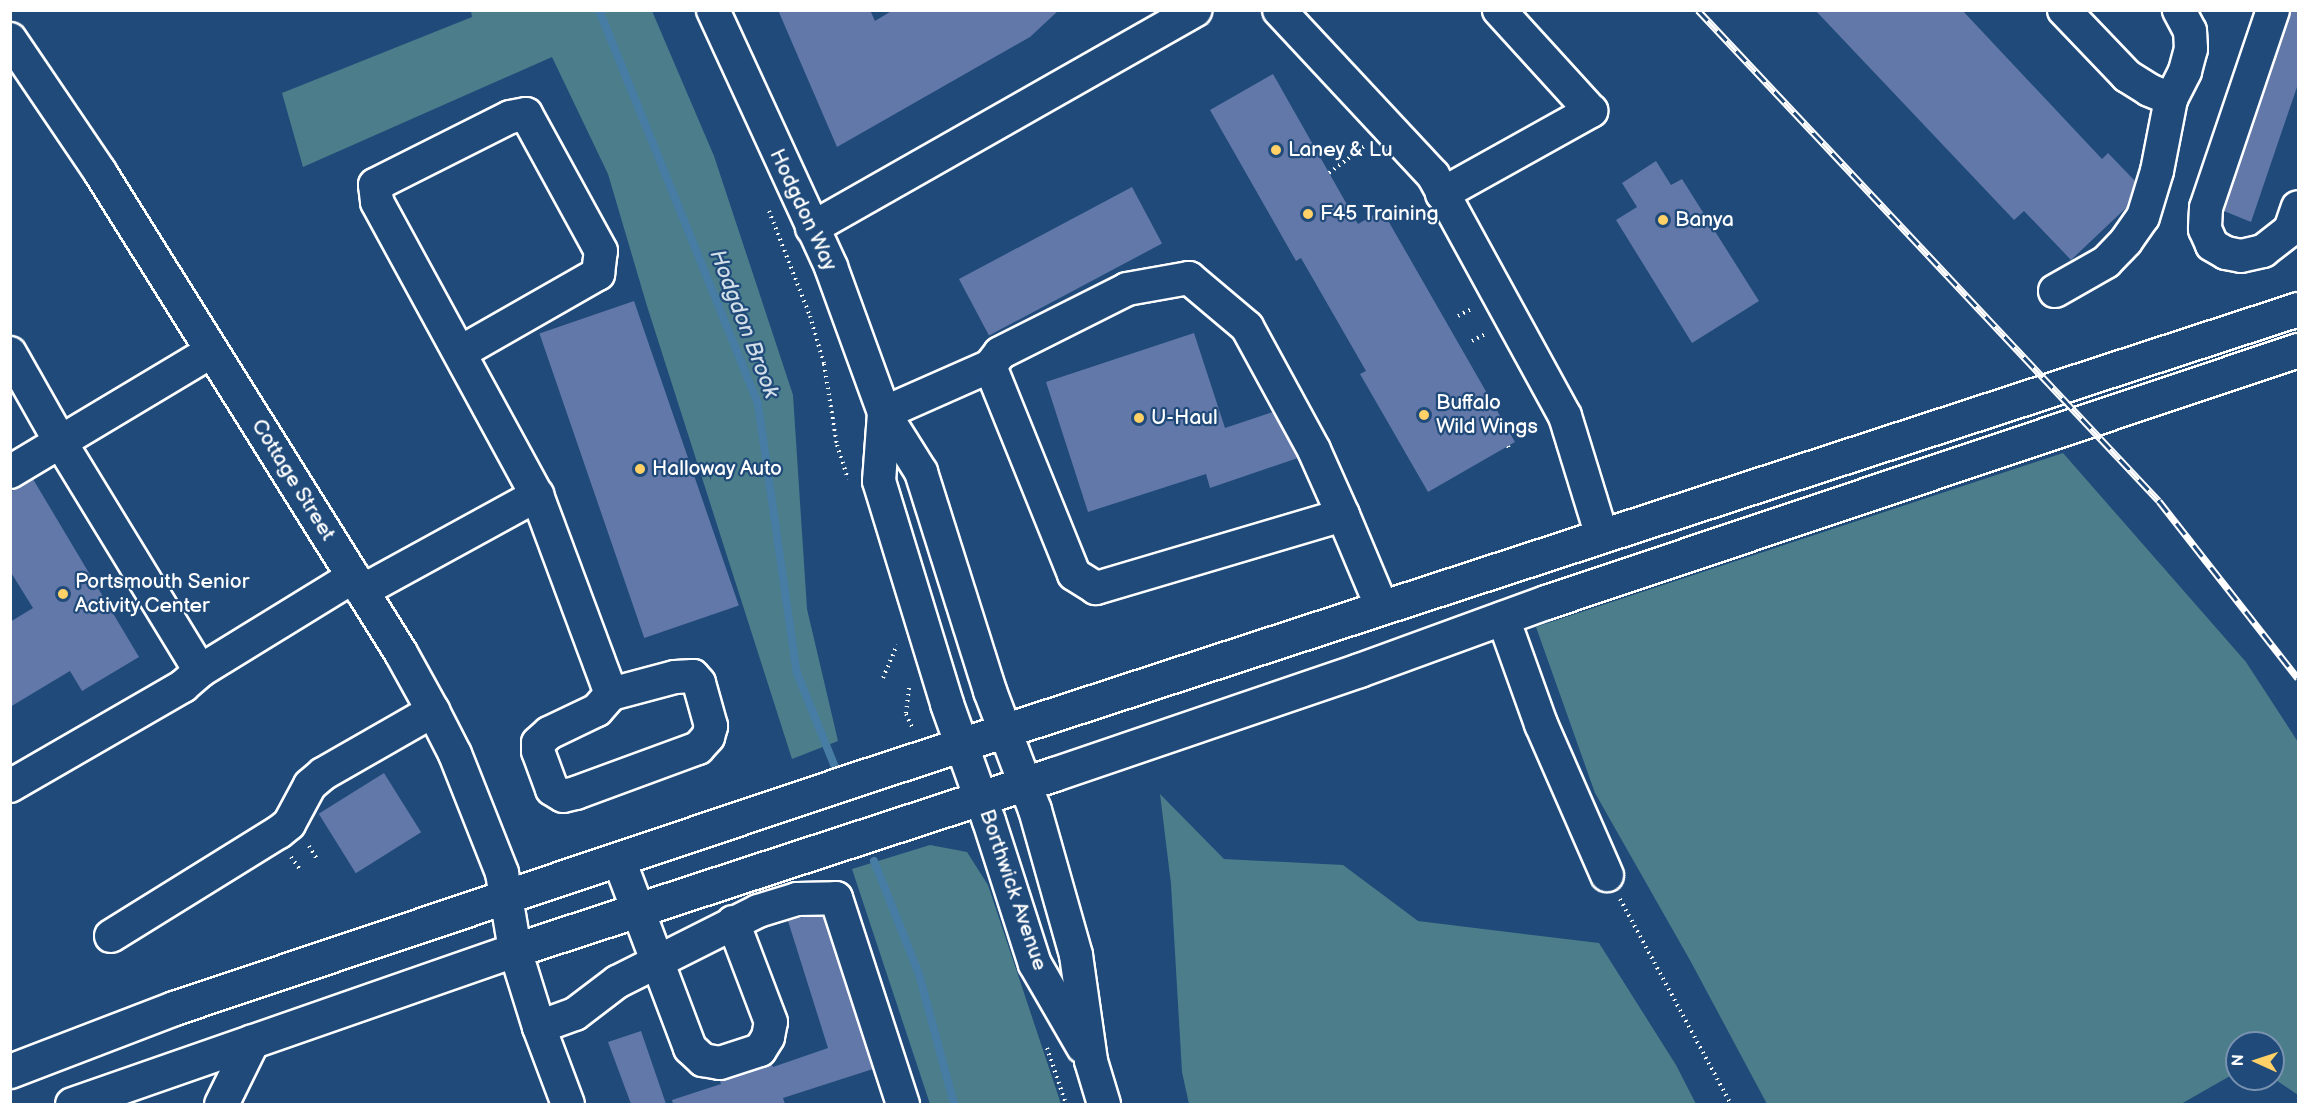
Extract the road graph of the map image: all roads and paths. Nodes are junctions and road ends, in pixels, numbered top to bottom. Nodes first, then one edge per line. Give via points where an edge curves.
1 (713, 10) edge
2 (1195, 10) edge
3 (1279, 10) edge
4 (1499, 10) edge
5 (2064, 10) edge
6 (2179, 10) edge
7 (2273, 10) edge
8 (10, 39) edge
9 (2171, 99) junction
10 (1356, 155) dead end
11 (1329, 173) dead end
12 (1442, 194) junction
13 (767, 205) dead end
14 (2298, 207) edge
15 (1400, 211) dead end
16 (1387, 218) dead end
17 (812, 228) junction
18 (2055, 291) dead end
19 (2298, 309) edge
20 (2298, 350) edge
21 (212, 351) junction
22 (460, 352) junction
23 (10, 353) edge
24 (990, 366) junction
25 (884, 413) junction
26 (61, 443) junction
27 (1508, 446) dead end
28 (1510, 451) dead end
29 (10, 472) edge
30 (851, 489) dead end
31 (537, 495) junction
32 (1343, 515) junction
33 (1602, 536) junction
34 (358, 584) junction
35 (1383, 608) junction
36 (1503, 618) junction
37 (901, 651) dead end
38 (200, 671) junction
39 (883, 678) dead end
40 (909, 679) dead end
41 (611, 694) junction
42 (433, 711) junction
43 (906, 714) dead end
44 (1006, 731) junction
45 (962, 745) junction
46 (1026, 784) junction
47 (10, 786) edge
48 (981, 798) junction
49 (619, 860) junction
50 (1607, 875) joint
51 (507, 897) junction
52 (638, 909) junction
53 (733, 922) junction
54 (111, 936) dead end
55 (516, 950) junction
56 (657, 962) junction
57 (539, 1027) junction
58 (252, 1041) junction
59 (1091, 1061) junction
60 (10, 1071) edge
61 (75, 1104) edge
62 (220, 1104) edge
63 (568, 1104) edge
64 (903, 1104) edge
65 (1104, 1104) edge
66 (1731, 1104) edge

1 - 17 street, Hodgdon Way
2 - 17 street
3 - 12 street via 1432,175
4 - 12 street via 1591,111
5 - 9 street via 2127,76
6 - 9 street via 2190,31 2191,50
7 - 14 street via 2206,208 2205,229 2212,245 2226,253 2241,256 2263,251 2290,230
8 - 21 street, Cottage Street via 100,172
9 - 18 street via 2157,171 2143,217 2106,262
10 - 11 path
12 - 33 street via 1565,416
13 - 30 path via 810,316 824,364 837,445
15 - 16 path
17 - 25 street, Hodgdon Way via 831,267
19 - 33 main road
20 - 36 main road
21 - 26 street
21 - 34 street, Cottage Street
22 - 22 street via 378,202 375,185 510,117 526,114 601,251 598,274
22 - 31 street
23 - 26 street
24 - 25 street
24 - 32 street via 1074,574 1096,588
24 - 32 street via 1000,353 1127,289 1189,278 1247,327 1314,450
25 - 44 street, Hodgdon Way via 921,472
25 - 45 street, Hodgdon Way via 879,481
26 - 29 street
26 - 38 street
27 - 28 path
31 - 34 street
31 - 41 street
32 - 35 street
33 - 35 main road
34 - 38 street
34 - 42 street, Cottage Street
35 - 44 main road
36 - 46 main road
36 - 50 street via 1541,724
37 - 39 path via 899,642
38 - 47 street via 183,686
40 - 43 path
41 - 41 street via 693,676 699,683 711,726 708,737 699,748 563,796 552,789 538,743 549,733 597,710
42 - 51 street, Cottage Street via 478,807
42 - 54 street via 322,774 310,785 289,824 279,832
44 - 45 main road
44 - 46 street, Borthwick Avenue
45 - 48 street, Borthwick Avenue
45 - 49 main road
46 - 48 main road
46 - 59 street, Borthwick Avenue via 1076,954
48 - 52 main road
48 - 59 street, Borthwick Avenue via 1035,964
49 - 51 main road
49 - 52 street
50 - 66 path
51 - 55 street, Cottage Street
51 - 60 main road via 184,1005
52 - 55 main road
52 - 56 street
53 - 56 street
53 - 56 street via 771,1022 768,1037 759,1050 720,1063 703,1060 690,1048
53 - 64 street via 797,899 836,898
55 - 57 street, Cottage Street
55 - 58 main road
56 - 57 street via 617,982 575,1014
57 - 63 street, Cottage Street
58 - 61 main road
58 - 62 main road
59 - 65 street, Borthwick Avenue

